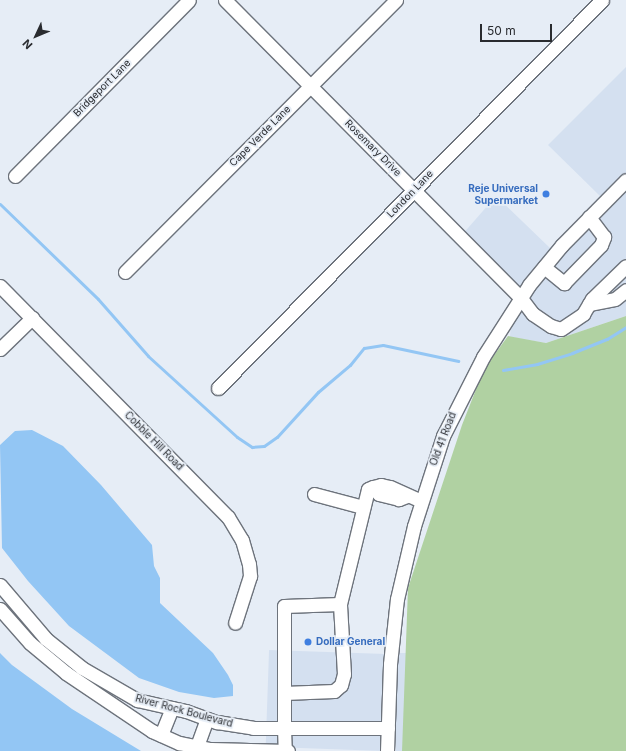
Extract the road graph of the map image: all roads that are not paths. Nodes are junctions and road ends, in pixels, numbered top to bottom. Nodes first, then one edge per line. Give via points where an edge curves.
1 (189, 0) edge
2 (225, 0) edge
3 (396, 0) edge
4 (602, 0) edge
5 (310, 86) junction
6 (15, 176) dead end
7 (626, 180) edge
8 (414, 190) junction
9 (589, 217) junction
10 (626, 266) edge
11 (544, 267) junction
12 (125, 272) dead end
13 (0, 286) edge
14 (626, 290) edge
15 (520, 297) junction
16 (590, 304) junction
17 (32, 318) junction
18 (0, 349) edge
19 (218, 388) dead end
20 (314, 494) dead end
21 (421, 501) junction
22 (363, 507) junction
23 (0, 585) edge
24 (340, 604) junction
25 (0, 609) edge
26 (235, 623) dead end
27 (284, 692) junction
28 (172, 708) junction
29 (207, 719) junction
30 (284, 728) junction
31 (388, 728) junction
32 (161, 735) junction
33 (197, 746) junction
34 (285, 751) edge
35 (288, 751) edge
36 (387, 751) edge

1 - 6 street, Bridgeport Lane
2 - 5 street, Rosemary Drive
3 - 5 street, Cape Verde Lane
4 - 8 street, London Lane
5 - 8 street, Rosemary Drive
5 - 12 street, Cape Verde Lane
7 - 9 street, Old 41 Road
8 - 15 street, Rosemary Drive
8 - 19 street, London Lane
9 - 11 street, Old 41 Road
9 - 11 street via 604,237 602,244 564,283
10 - 16 street
11 - 15 street, Old 41 Road
13 - 17 street, Cobble Hill Road
14 - 16 street via 615,299
15 - 16 street, Rosemary Drive via 531,313 551,326 561,329 583,314
15 - 21 street, Old 41 Road via 483,357 454,412
17 - 18 street
17 - 26 street, Cobble Hill Road via 218,506 236,528 246,552 250,576
20 - 22 street
21 - 22 street via 381,485 368,489
21 - 31 street, Old 41 Road via 397,599 390,664
22 - 24 street
23 - 28 street, River Rock Boulevard via 46,639 82,668 137,700
24 - 27 street via 344,674 341,685 334,691
24 - 27 street via 284,606
25 - 32 street, River Rock Boulevard via 30,643 66,673
27 - 30 street
28 - 29 street, River Rock Boulevard
28 - 32 street
29 - 30 street, River Rock Boulevard via 253,728
29 - 33 street
30 - 31 street, River Rock Boulevard
30 - 34 street
31 - 36 street, Old 41 Road
32 - 33 street, River Rock Boulevard
33 - 34 street, River Rock Boulevard
34 - 35 street, River Rock Boulevard

